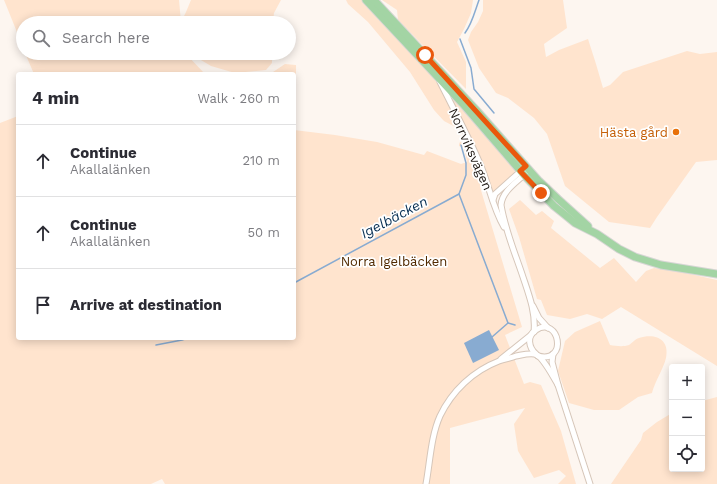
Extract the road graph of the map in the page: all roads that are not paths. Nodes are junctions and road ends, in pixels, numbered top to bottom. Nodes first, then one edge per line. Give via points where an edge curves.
1 (366, 0) edge
2 (374, 0) edge
3 (437, 76) junction
4 (528, 168) junction
5 (522, 173) junction
6 (493, 201) junction
7 (597, 234) junction
8 (509, 236) junction
9 (717, 274) edge
10 (531, 303) junction
11 (548, 328) junction
12 (533, 333) junction
13 (553, 354) junction
14 (537, 355) junction
15 (500, 360) junction
16 (558, 385) junction
17 (426, 484) edge
18 (590, 484) edge

1 - 3 main road
2 - 4 main road
3 - 5 main road
3 - 6 street, Norrviksvägen via 467,135
4 - 5 street, Norrviksvägen
4 - 7 main road
5 - 6 street, Norrviksvägen via 495,194
5 - 7 main road via 564,214
5 - 8 street, Norrviksvägen via 501,200
6 - 8 street, Norrviksvägen
7 - 9 main road via 628,254 648,261 669,267
8 - 10 street, Norrviksvägen
10 - 11 street, Norrviksvägen
10 - 12 street, Norrviksvägen
11 - 12 street via 541,328
11 - 13 street via 556,334 558,342
12 - 14 street via 530,347
12 - 15 street
13 - 14 street via 546,357
13 - 16 street via 552,362
14 - 15 street via 522,355
14 - 16 street
15 - 17 street via 477,372 459,387 439,417
16 - 18 street

